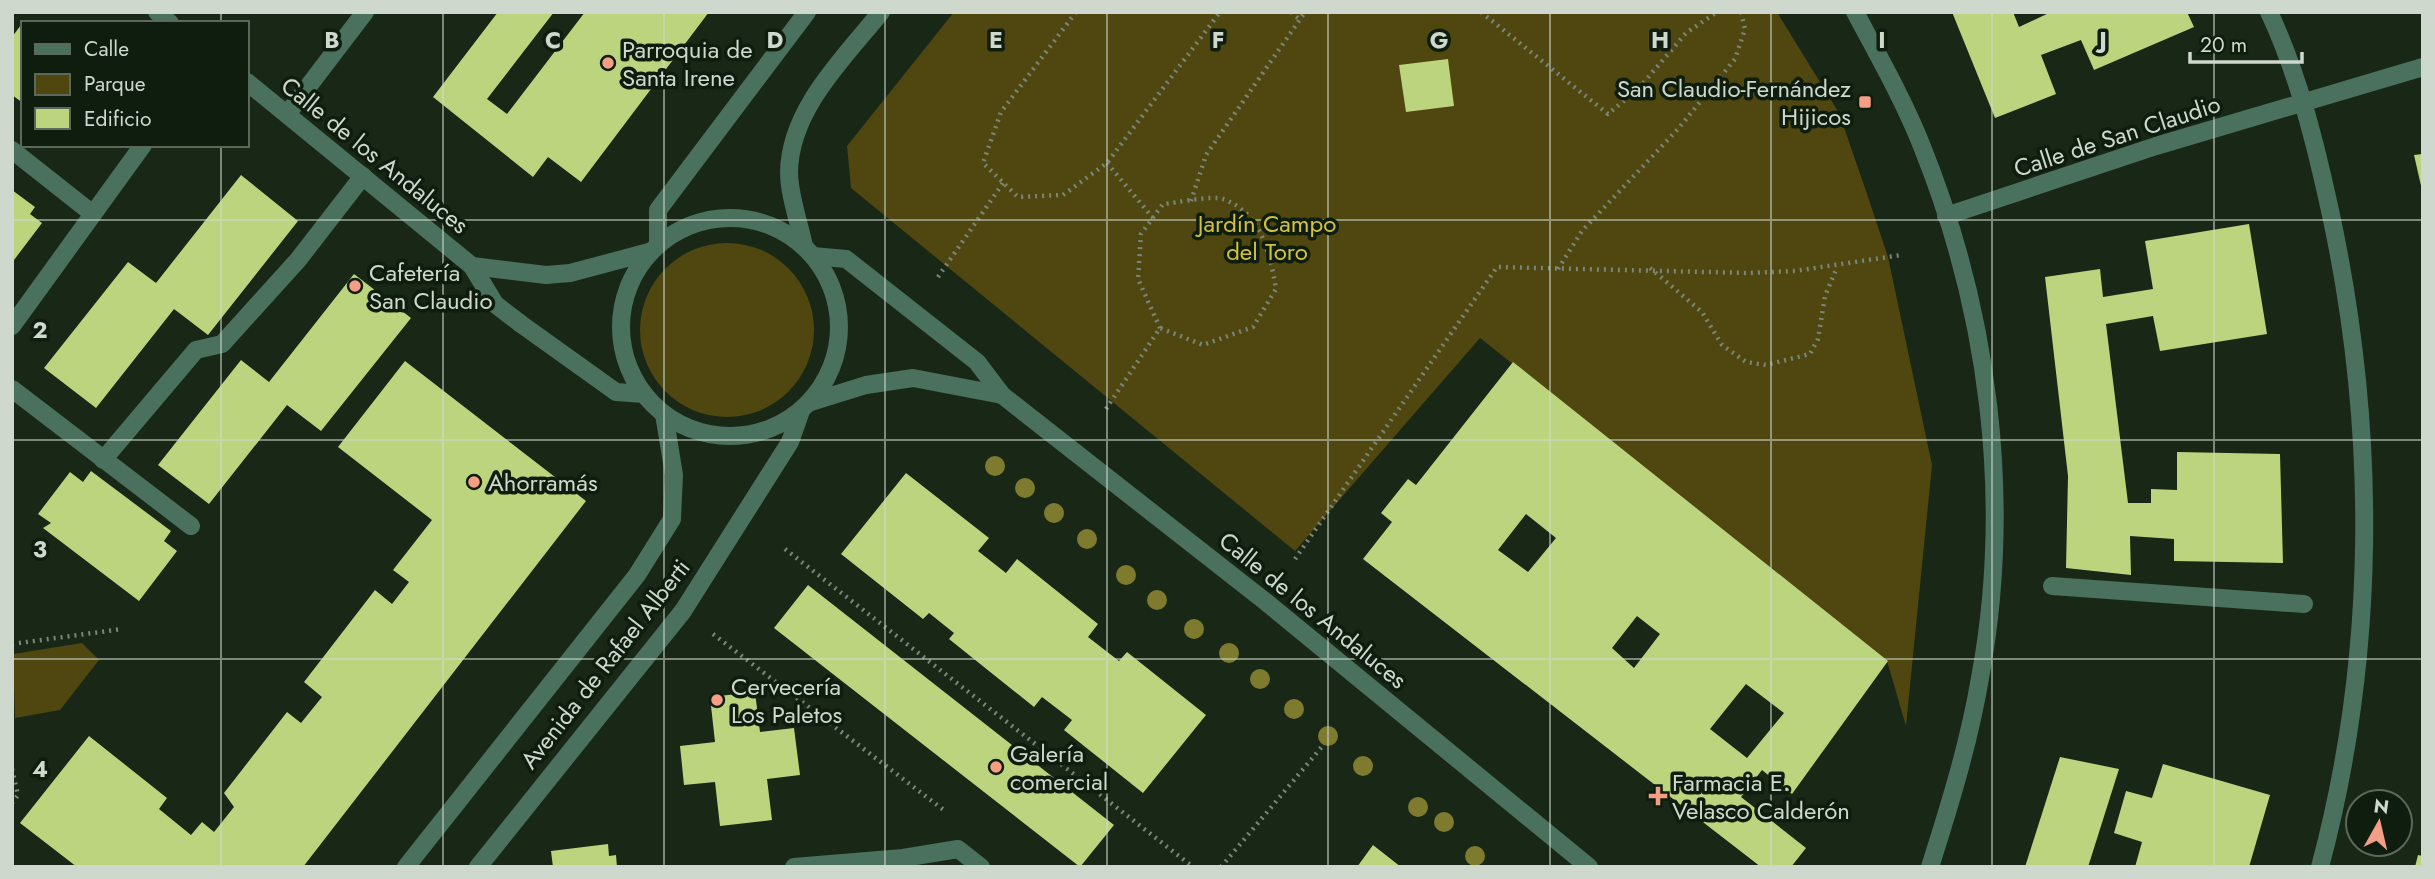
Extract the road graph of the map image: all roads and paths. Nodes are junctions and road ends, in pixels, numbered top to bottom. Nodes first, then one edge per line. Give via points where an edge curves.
1 (365, 12) edge
2 (807, 12) edge
3 (881, 12) edge
4 (1076, 12) edge
5 (1220, 12) edge
6 (1291, 12) edge
7 (1305, 12) edge
8 (1481, 12) edge
9 (1717, 12) edge
10 (1741, 12) edge
11 (1855, 12) edge
12 (2269, 12) edge
13 (1299, 19) junction
14 (2423, 67) edge
15 (248, 83) edge
16 (2303, 103) junction
17 (288, 113) junction
18 (142, 147) edge
19 (12, 150) edge
20 (1107, 163) junction
21 (363, 176) junction
22 (1003, 183) junction
23 (1191, 201) junction
24 (93, 214) junction
25 (1946, 216) junction
26 (1153, 218) junction
27 (654, 248) junction
28 (808, 251) junction
29 (1901, 255) dead end
30 (1837, 266) junction
31 (472, 267) junction
32 (1650, 268) junction
33 (1558, 269) junction
34 (938, 277) dead end
35 (12, 326) edge
36 (1160, 328) junction
37 (12, 389) edge
38 (644, 394) junction
39 (1002, 395) junction
40 (804, 407) junction
41 (1106, 409) dead end
42 (664, 414) junction
43 (103, 460) junction
44 (191, 526) dead end
45 (785, 549) dead end
46 (1295, 559) dead end
47 (2052, 586) dead end
48 (2304, 604) dead end
49 (122, 629) dead end
50 (713, 634) dead end
51 (12, 644) edge
52 (1325, 743) dead end
53 (12, 769) edge
54 (12, 803) edge
55 (945, 811) dead end
56 (903, 862) edge
57 (407, 867) edge
58 (478, 867) edge
59 (794, 867) edge
60 (981, 867) edge
61 (1193, 867) edge
62 (1221, 867) edge
63 (1590, 867) edge
64 (1930, 867) edge
65 (2320, 867) edge

1 - 17 street
2 - 27 street via 658,211
3 - 28 street via 826,80 798,124 789,172
4 - 22 path via 1001,111 983,163
5 - 20 path
6 - 13 path
7 - 13 path
8 - 9 path via 1608,114 1639,88 1685,33
10 - 33 path via 1745,29 1735,59 1678,129 1582,230
11 - 25 street via 1921,144
12 - 16 street
13 - 23 path via 1206,156
14 - 16 street, Calle de San Claudio
15 - 17 street, Calle de los Andaluces
16 - 25 street, Calle de San Claudio
16 - 65 street via 2345,280 2357,372 2366,510 2363,607 2353,702
17 - 21 street, Calle de los Andaluces
18 - 24 street
19 - 24 street
20 - 22 path via 1063,195 1018,197
20 - 26 path
21 - 31 street, Calle de los Andaluces
21 - 43 street via 298,260 222,344 196,350
22 - 34 path
23 - 26 path via 1163,204
23 - 36 path via 1222,198 1250,217 1268,246 1276,289 1253,327 1203,345
24 - 35 street
25 - 64 street via 1984,372 1994,461 1994,569 1975,702 1959,776
26 - 36 path via 1142,234 1138,279
27 - 28 street via 684,228 710,219 741,218 771,225
27 - 31 street, Calle de los Andaluces via 570,273
27 - 38 street via 628,285 621,323 627,364
28 - 39 street, Calle de los Andaluces via 846,259 977,362
28 - 40 street via 828,277 840,336 825,382
29 - 30 path
30 - 32 path via 1749,273
30 - 32 path via 1810,354 1766,365 1746,362 1722,345 1702,312
31 - 38 street, Calle de los Andaluces via 495,304 521,324 616,392
32 - 33 path
33 - 46 path via 1497,267
36 - 41 path
37 - 43 street
38 - 42 street
39 - 40 street, Calle de los Andaluces via 903,378 866,385
39 - 63 street, Calle de los Andaluces via 1266,602
40 - 42 street via 776,426 748,435 715,435 688,428
40 - 58 street, Avenida de Rafael Alberti via 790,442 683,611
42 - 57 street, Avenida de Rafael Alberti via 674,475 672,519 636,575
43 - 44 street
45 - 61 path
47 - 48 street
49 - 51 path
50 - 55 path
52 - 62 path
53 - 54 path via 18,795
56 - 59 street
56 - 60 street via 958,849

